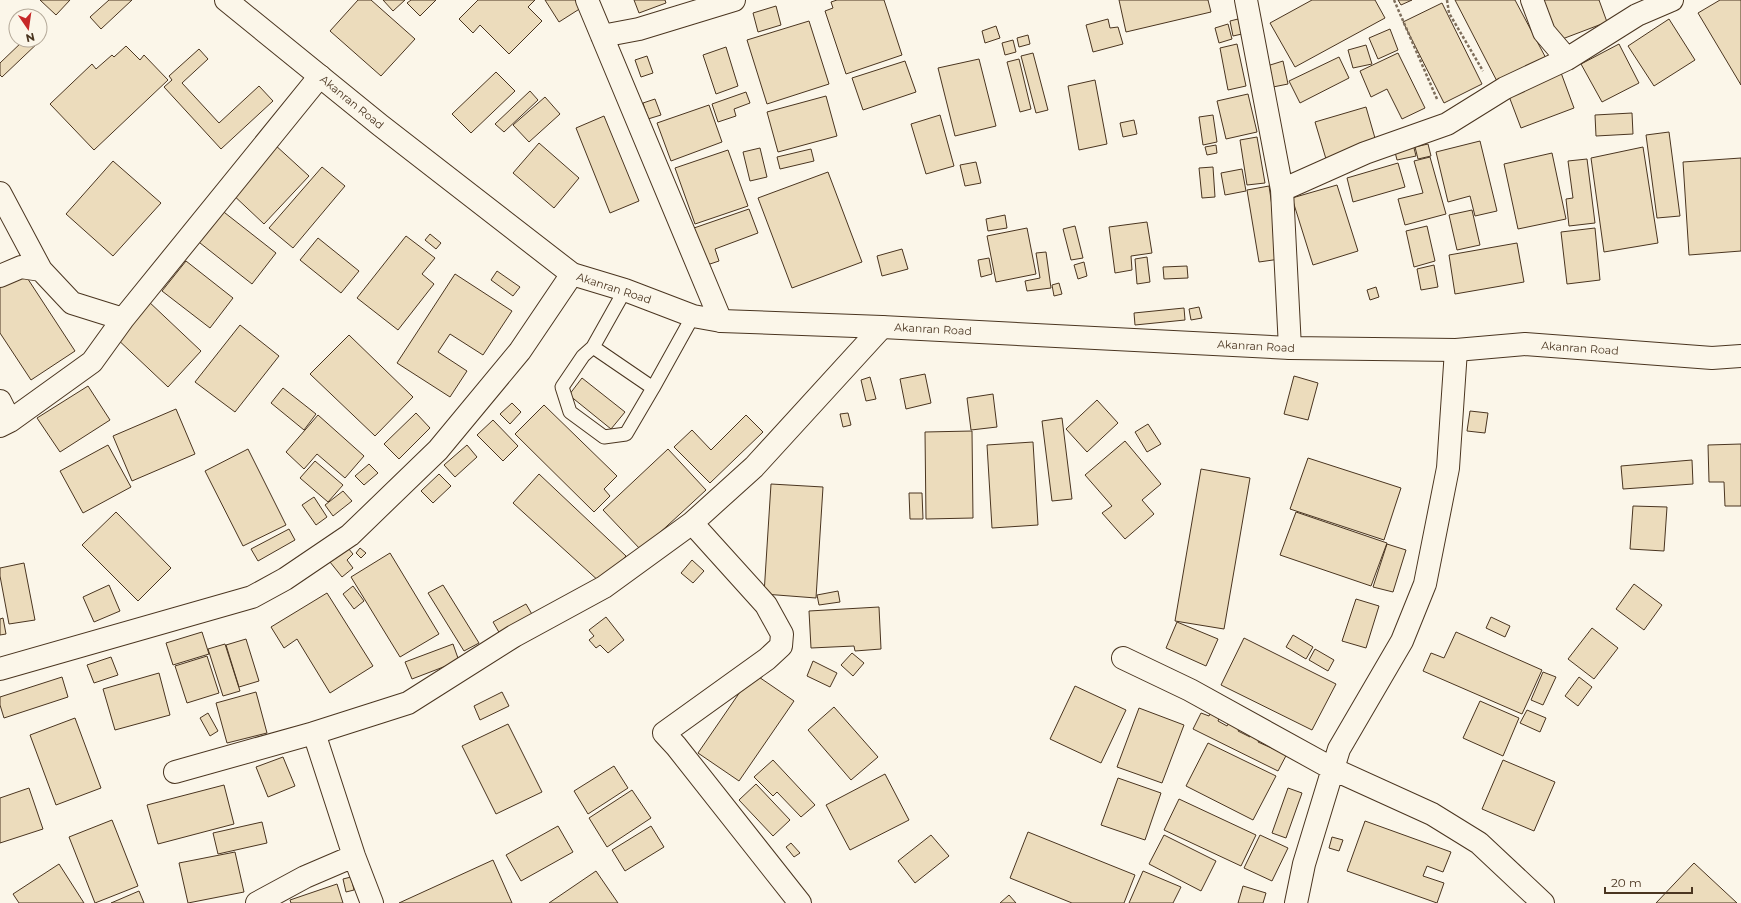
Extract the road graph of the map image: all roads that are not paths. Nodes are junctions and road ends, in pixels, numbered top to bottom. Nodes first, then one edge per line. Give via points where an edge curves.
1 (226, 0) edge
2 (587, 0) edge
3 (734, 0) edge
4 (1246, 0) edge
5 (1532, 0) edge
6 (1672, 0) edge
7 (1634, 7) edge
8 (602, 36) junction
9 (1567, 59) junction
10 (320, 76) junction
11 (1282, 190) junction
12 (0, 193) edge
13 (41, 270) junction
14 (572, 274) junction
15 (0, 276) edge
16 (625, 290) junction
17 (693, 316) junction
18 (123, 319) junction
19 (721, 321) junction
20 (882, 327) junction
21 (593, 347) junction
22 (1290, 348) junction
23 (1456, 350) junction
24 (1741, 356) edge
25 (653, 388) junction
26 (0, 401) edge
27 (5, 424) edge
28 (692, 523) junction
29 (1123, 658) dead end
30 (0, 669) edge
31 (314, 733) junction
32 (1333, 769) junction
33 (175, 772) dead end
34 (354, 856) junction
35 (796, 902) edge
36 (257, 903) edge
37 (372, 903) edge
38 (1296, 903) edge
39 (1543, 903) edge

1 - 10 street, Akanran Road
2 - 8 street
3 - 8 street via 639,29
4 - 11 street
5 - 9 street via 1544,32
6 - 7 street
7 - 9 street
8 - 19 street
9 - 11 street via 1505,88 1447,124 1365,152
10 - 14 street, Akanran Road
10 - 18 street
11 - 22 street
12 - 13 street
13 - 15 street via 21,267
13 - 18 street via 72,303
14 - 16 street, Akanran Road
14 - 30 street via 520,351 438,450 350,535 285,579 252,597
16 - 17 street, Akanran Road
16 - 21 lane
17 - 19 street, Akanran Road
17 - 25 lane
18 - 27 street via 92,362
19 - 20 street, Akanran Road
20 - 22 street, Akanran Road
20 - 28 street via 754,467
21 - 25 lane
21 - 25 lane via 583,356 562,387 570,412 604,437 626,434
22 - 23 street, Akanran Road
23 - 24 street, Akanran Road via 1525,344 1712,358
23 - 32 street via 1448,468 1424,584 1402,641 1339,749
26 - 27 street
28 - 31 street via 604,588 514,636 408,703
28 - 35 street via 766,605 782,634 781,646 664,734 676,746
29 - 32 street via 1190,690
31 - 33 street
31 - 34 street
32 - 38 street via 1304,864
32 - 39 street via 1432,814 1480,843
34 - 36 street via 305,877
34 - 37 street

